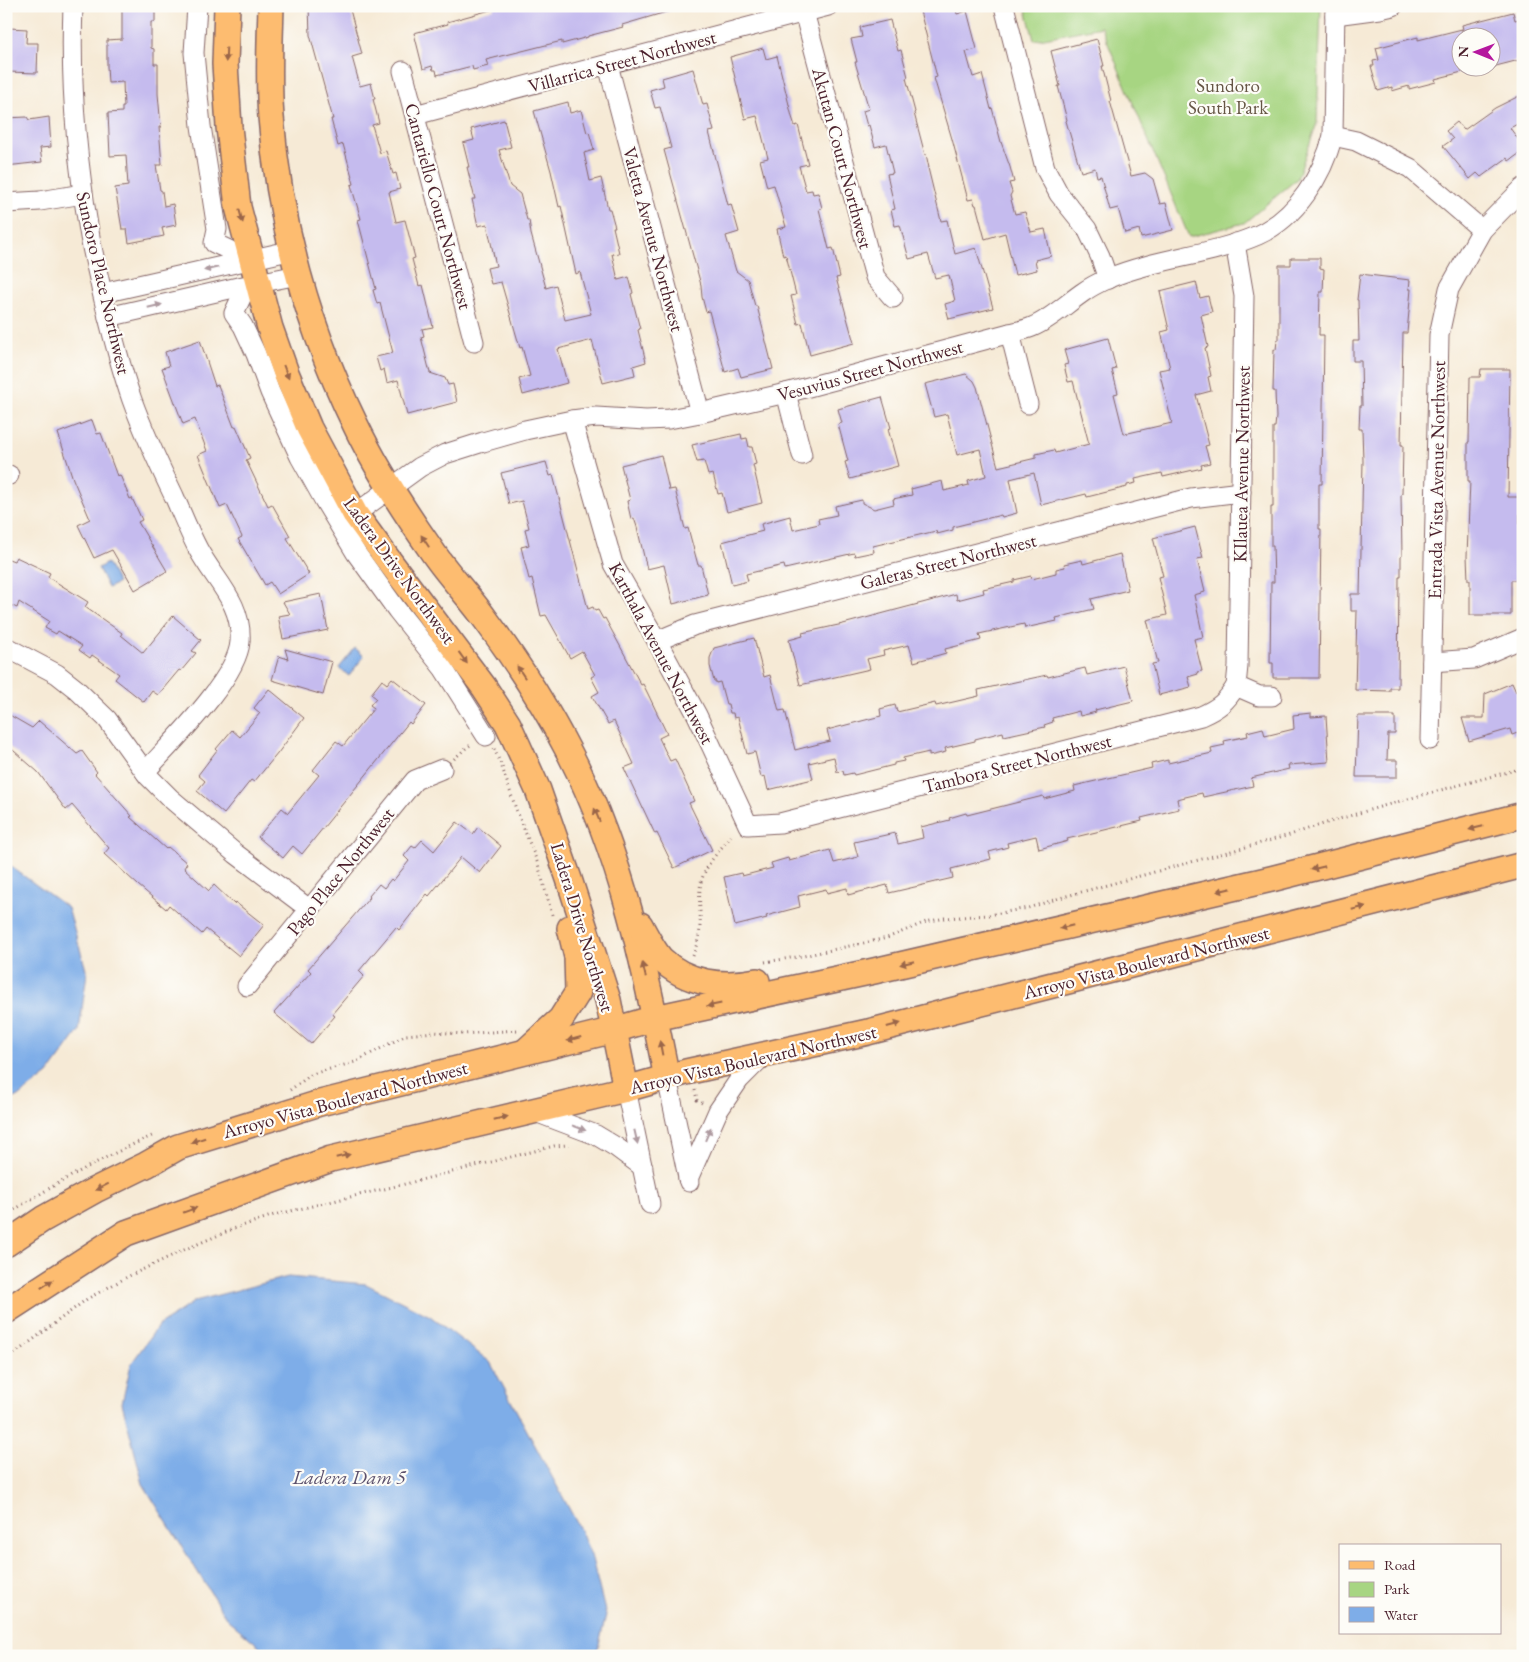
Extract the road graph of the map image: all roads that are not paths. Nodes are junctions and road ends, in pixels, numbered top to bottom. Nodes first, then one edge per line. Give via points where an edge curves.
1 (73, 6) edge
2 (198, 6) edge
3 (227, 6) edge
4 (271, 6) edge
5 (828, 6) edge
6 (1004, 6) edge
7 (1393, 6) edge
8 (1335, 10) edge
9 (804, 12) junction
10 (608, 65) junction
11 (403, 72) dead end
12 (415, 115) junction
13 (1333, 136) junction
14 (1523, 188) edge
15 (83, 194) junction
16 (6, 203) edge
17 (1482, 230) junction
18 (1235, 243) junction
19 (229, 250) dead end
20 (293, 250) junction
21 (252, 259) junction
22 (298, 275) junction
23 (1108, 279) junction
24 (250, 290) junction
25 (103, 293) junction
26 (893, 298) dead end
27 (108, 318) junction
28 (1010, 334) junction
29 (474, 342) dead end
30 (786, 392) junction
31 (1028, 404) dead end
32 (700, 413) junction
33 (572, 420) junction
34 (802, 455) dead end
35 (390, 487) junction
36 (1241, 492) junction
37 (356, 514) junction
38 (1523, 638) edge
39 (657, 640) junction
40 (6, 647) edge
41 (1432, 662) junction
42 (1236, 686) junction
43 (1272, 696) dead end
44 (486, 736) road end
45 (1430, 740) dead end
46 (442, 769) road end
47 (145, 772) junction
48 (1523, 816) edge
49 (748, 824) joint
50 (559, 850) junction
51 (1523, 865) edge
52 (628, 905) junction
53 (309, 909) junction
54 (874, 971) junction
55 (247, 986) dead end
56 (655, 1018) junction
57 (614, 1030) junction
58 (522, 1041) junction
59 (764, 1055) junction
60 (667, 1078) junction
61 (626, 1089) junction
62 (533, 1111) junction
63 (642, 1168) junction
64 (650, 1204) dead end
65 (6, 1244) edge
66 (6, 1311) edge

1 - 15 street, Sundoro Place Northwest via 72,86
2 - 19 street via 194,53 201,126 217,229 214,243
3 -> 21 main road, Ladera Drive Northwest via 225,64 229,127 238,207
4 - 20 main road, Ladera Drive Northwest via 270,117 281,196
5 - 9 street, Villarrica Street Northwest
6 - 23 street via 1045,168 1059,194 1087,229
7 - 8 street
8 - 13 street, Vesuvius Street Northwest
9 - 10 street, Villarrica Street Northwest
9 - 26 street, Akutan Court Northwest via 875,277
10 - 12 street, Villarrica Street Northwest
10 - 32 street, Valetta Avenue Northwest
11 - 12 street, Cantariello Court Northwest
12 - 29 street, Cantariello Court Northwest
13 - 17 street via 1356,141 1410,168
13 - 18 street, Vesuvius Street Northwest via 1320,170 1298,204 1274,226
14 - 17 street, Entrada Vista Avenue Northwest
15 - 16 street
15 - 25 street, Sundoro Place Northwest
17 - 41 street, Entrada Vista Avenue Northwest via 1449,289 1439,335
18 - 23 street, Vesuvius Street Northwest via 1135,268
18 - 36 street, KIlauea Avenue Northwest via 1244,296
20 - 21 street
20 - 22 main road, Ladera Drive Northwest
21 - 24 main road, Ladera Drive Northwest
21 -> 25 street
22 - 24 street
22 - 35 main road, Ladera Drive Northwest via 330,368 356,427
23 - 28 street, Vesuvius Street Northwest via 1033,327
27 -> 24 street
24 -> 37 main road, Ladera Drive Northwest via 270,328 309,428
24 - 44 street via 234,313 256,354 300,457 356,553 443,668
25 - 27 street, Sundoro Place Northwest
27 - 47 street, Sundoro Place Northwest via 145,433 199,550 232,602 240,625 238,653 227,676
28 - 30 street, Vesuvius Street Northwest
28 - 31 street
30 - 32 street, Vesuvius Street Northwest
30 - 34 street
32 - 33 street, Vesuvius Street Northwest via 670,419 596,417
33 - 35 street, Vesuvius Street Northwest via 445,454
33 - 39 street, Karthala Avenue Northwest via 613,564
35 - 37 street, Vesuvius Street Northwest
52 -> 35 main road, Ladera Drive Northwest via 587,790 548,714 486,620 434,554
36 - 39 street, Galeras Street Northwest via 1181,501 695,625
36 - 42 street, KIlauea Avenue Northwest
37 -> 50 main road, Ladera Drive Northwest via 508,724 538,790
38 - 41 street via 1474,659
39 - 49 street, Karthala Avenue Northwest via 697,715
40 - 47 street via 57,674 94,705
41 - 45 street, Entrada Vista Avenue Northwest
42 - 43 street via 1259,696
42 - 49 street, Tambora Street Northwest via 1228,699 1201,716 780,823
46 - 53 street, Pago Place Northwest via 415,780
47 - 53 street via 170,798 236,854
48 -> 54 main road, Arroyo Vista Boulevard Northwest via 1272,879
50 - 57 main road, Ladera Drive Northwest via 608,1000
50 - 58 main road via 558,879 577,957 578,992 561,1019
59 -> 51 main road, Arroyo Vista Boulevard Northwest via 868,1032
52 - 54 main road via 660,958 691,978 724,986 845,963
56 -> 52 main road, Ladera Drive Northwest
53 - 55 street, Pago Place Northwest
54 -> 56 main road, Arroyo Vista Boulevard Northwest
56 - 57 main road, Arroyo Vista Boulevard Northwest
60 -> 56 main road, Ladera Drive Northwest
57 -> 58 main road, Arroyo Vista Boulevard Northwest
57 - 61 main road, Ladera Drive Northwest
58 -> 65 main road, Arroyo Vista Boulevard Northwest via 178,1147 51,1215
59 - 60 main road, Arroyo Vista Boulevard Northwest
60 -> 59 street via 689,1183 718,1111 738,1080
60 - 61 main road, Arroyo Vista Boulevard Northwest
61 - 62 main road, Arroyo Vista Boulevard Northwest
61 -> 63 street
62 -> 63 street via 596,1135
66 -> 62 main road, Arroyo Vista Boulevard Northwest via 126,1233 331,1159
63 - 64 street

